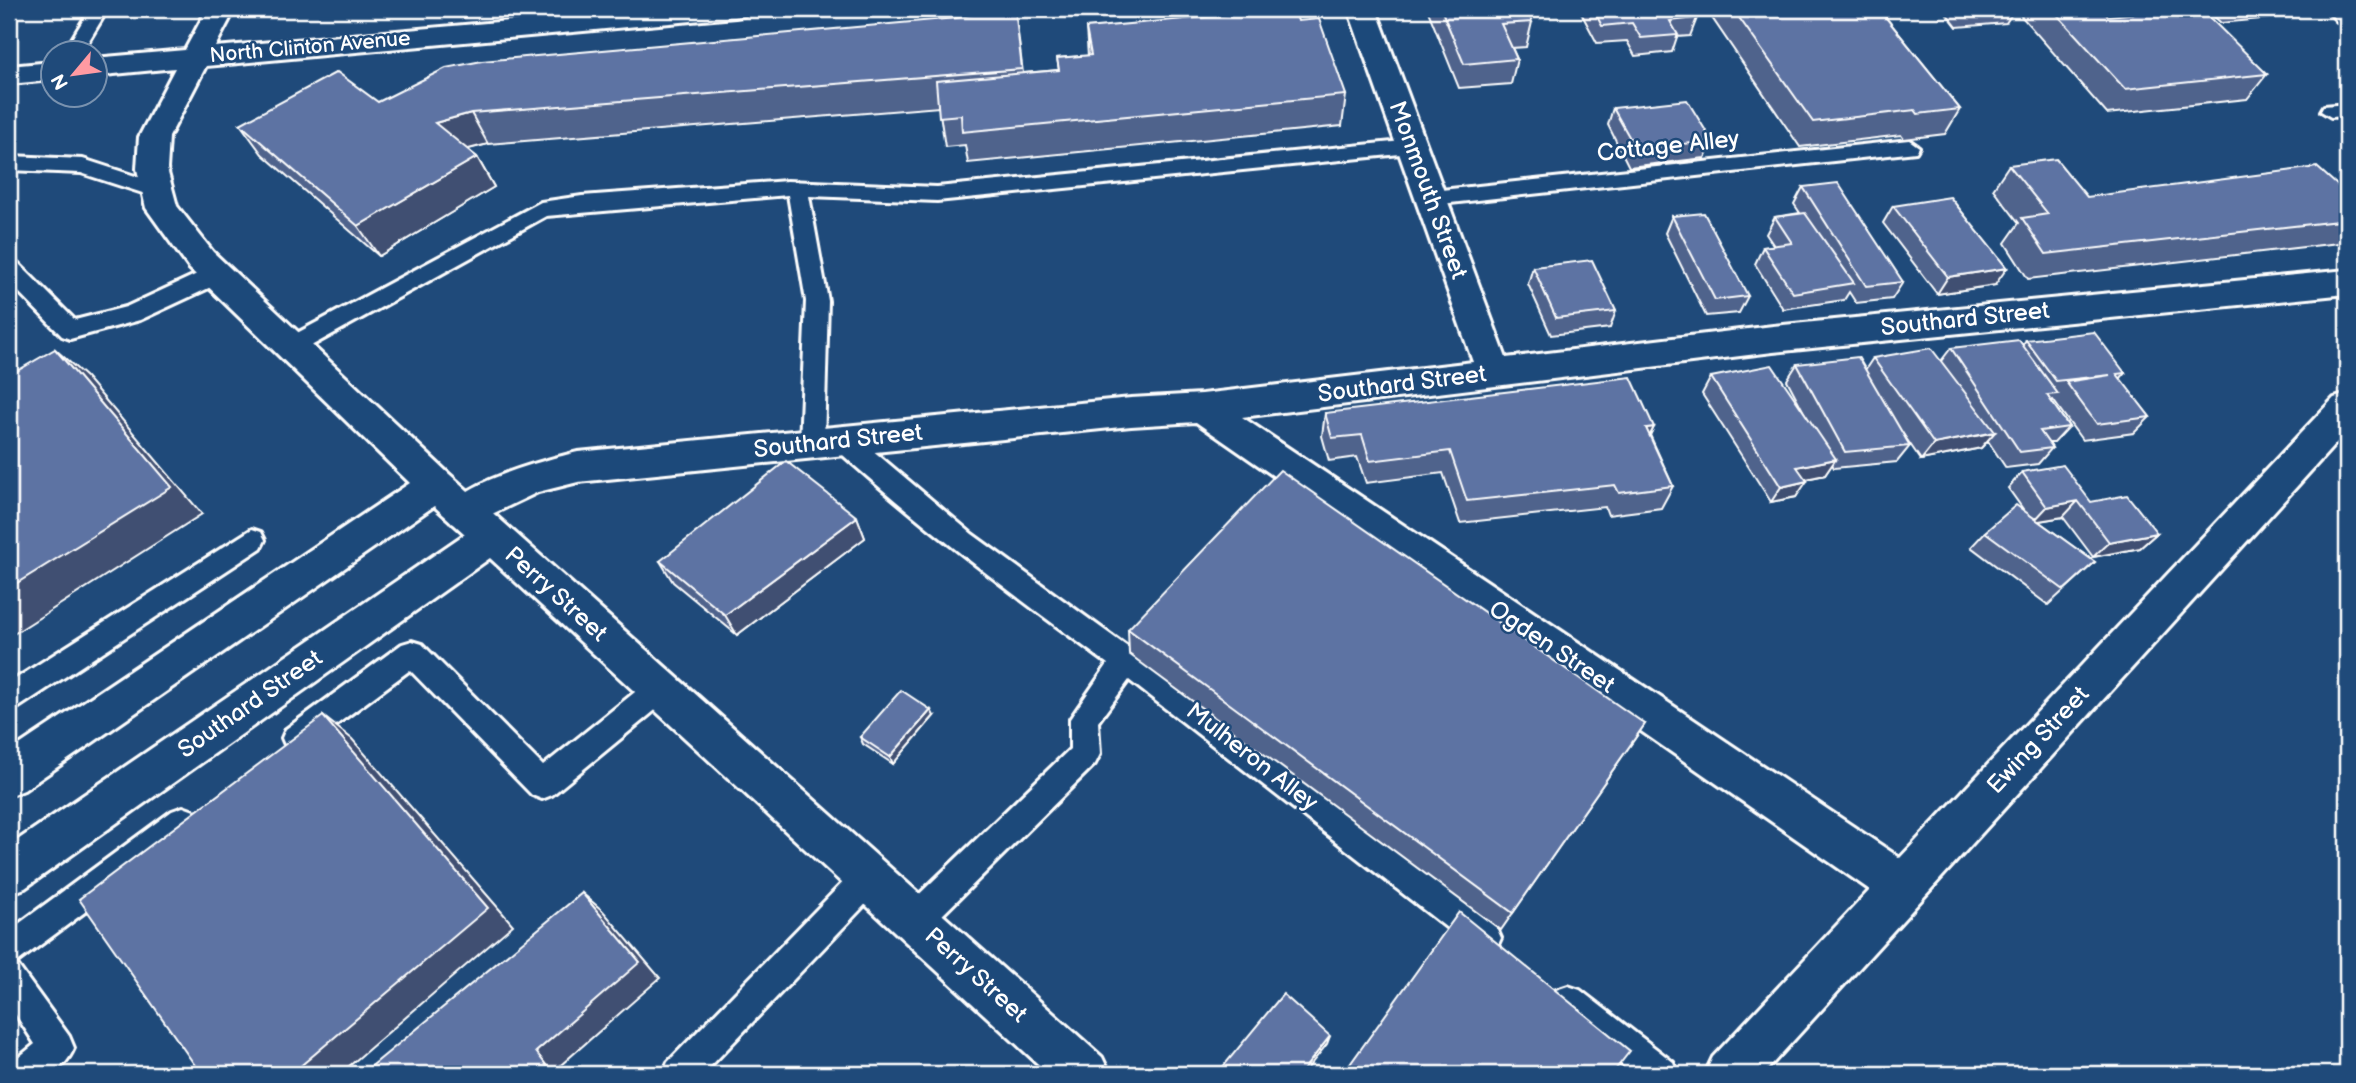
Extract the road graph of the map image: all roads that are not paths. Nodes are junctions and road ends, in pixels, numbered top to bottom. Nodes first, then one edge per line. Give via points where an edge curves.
1 (99, 9) edge
2 (220, 9) edge
3 (735, 9) edge
4 (1362, 9) edge
5 (2340, 9) edge
6 (2347, 15) edge
7 (81, 38) edge
8 (194, 57) junction
9 (108, 66) edge
10 (38, 72) edge
11 (9, 75) edge
12 (1413, 147) junction
13 (1909, 147) dead end
14 (9, 163) edge
15 (797, 188) junction
16 (158, 191) junction
17 (1432, 198) junction
18 (9, 268) edge
19 (218, 274) junction
20 (2347, 282) edge
21 (294, 345) junction
22 (1494, 373) junction
23 (1202, 408) junction
24 (2347, 408) edge
25 (828, 442) junction
26 (464, 511) junction
27 (252, 540) dead end
28 (1126, 662) junction
29 (660, 689) junction
30 (9, 698) edge
31 (277, 752) edge
32 (9, 776) edge
33 (210, 801) edge
34 (9, 872) edge
35 (869, 878) junction
36 (1903, 886) junction
37 (915, 920) junction
38 (9, 950) edge
39 (1503, 951) edge
40 (9, 976) edge
41 (1546, 985) edge
42 (1738, 1072) edge
43 (24, 1074) edge
44 (680, 1074) edge
45 (1085, 1074) edge
46 (1661, 1074) edge

1 - 7 lane
2 - 8 street, Perry Street
3 - 8 street, North Clinton Avenue
4 - 12 street, Monmouth Street
5 - 6 street
8 - 9 street, North Clinton Avenue
8 - 16 street, Perry Street via 154,137 152,169
10 - 11 street
12 - 15 lane via 937,194
12 - 17 street, Monmouth Street
13 - 17 lane, Cottage Alley
14 - 16 lane via 83,166
15 - 21 lane via 541,209
15 - 25 lane via 817,301
16 - 19 street, Perry Street via 162,208 201,260
17 - 22 street, Monmouth Street
18 - 19 lane via 70,330 132,314
19 - 21 street, Perry Street
20 - 22 street, Southard Street via 1773,339
21 - 26 street, Perry Street
22 - 23 street, Southard Street
23 - 25 street, Southard Street
23 - 36 street, Ogden Street
24 - 36 street, Ewing Street
25 - 26 street, Southard Street via 578,467 529,479
25 - 28 lane, Mulheron Alley via 884,478
26 - 29 street, Perry Street
26 - 32 street, Southard Street
26 - 34 street, Southard Street
27 - 30 lane
28 - 37 lane via 1084,719 1085,754
28 - 39 lane, Mulheron Alley
29 - 31 lane via 542,785 411,653
29 - 35 street, Perry Street
33 - 38 lane
35 - 37 street, Perry Street
35 - 44 lane
36 - 42 street, Ewing Street
37 - 45 street, Perry Street
40 - 43 lane via 58,1048
41 - 46 lane

